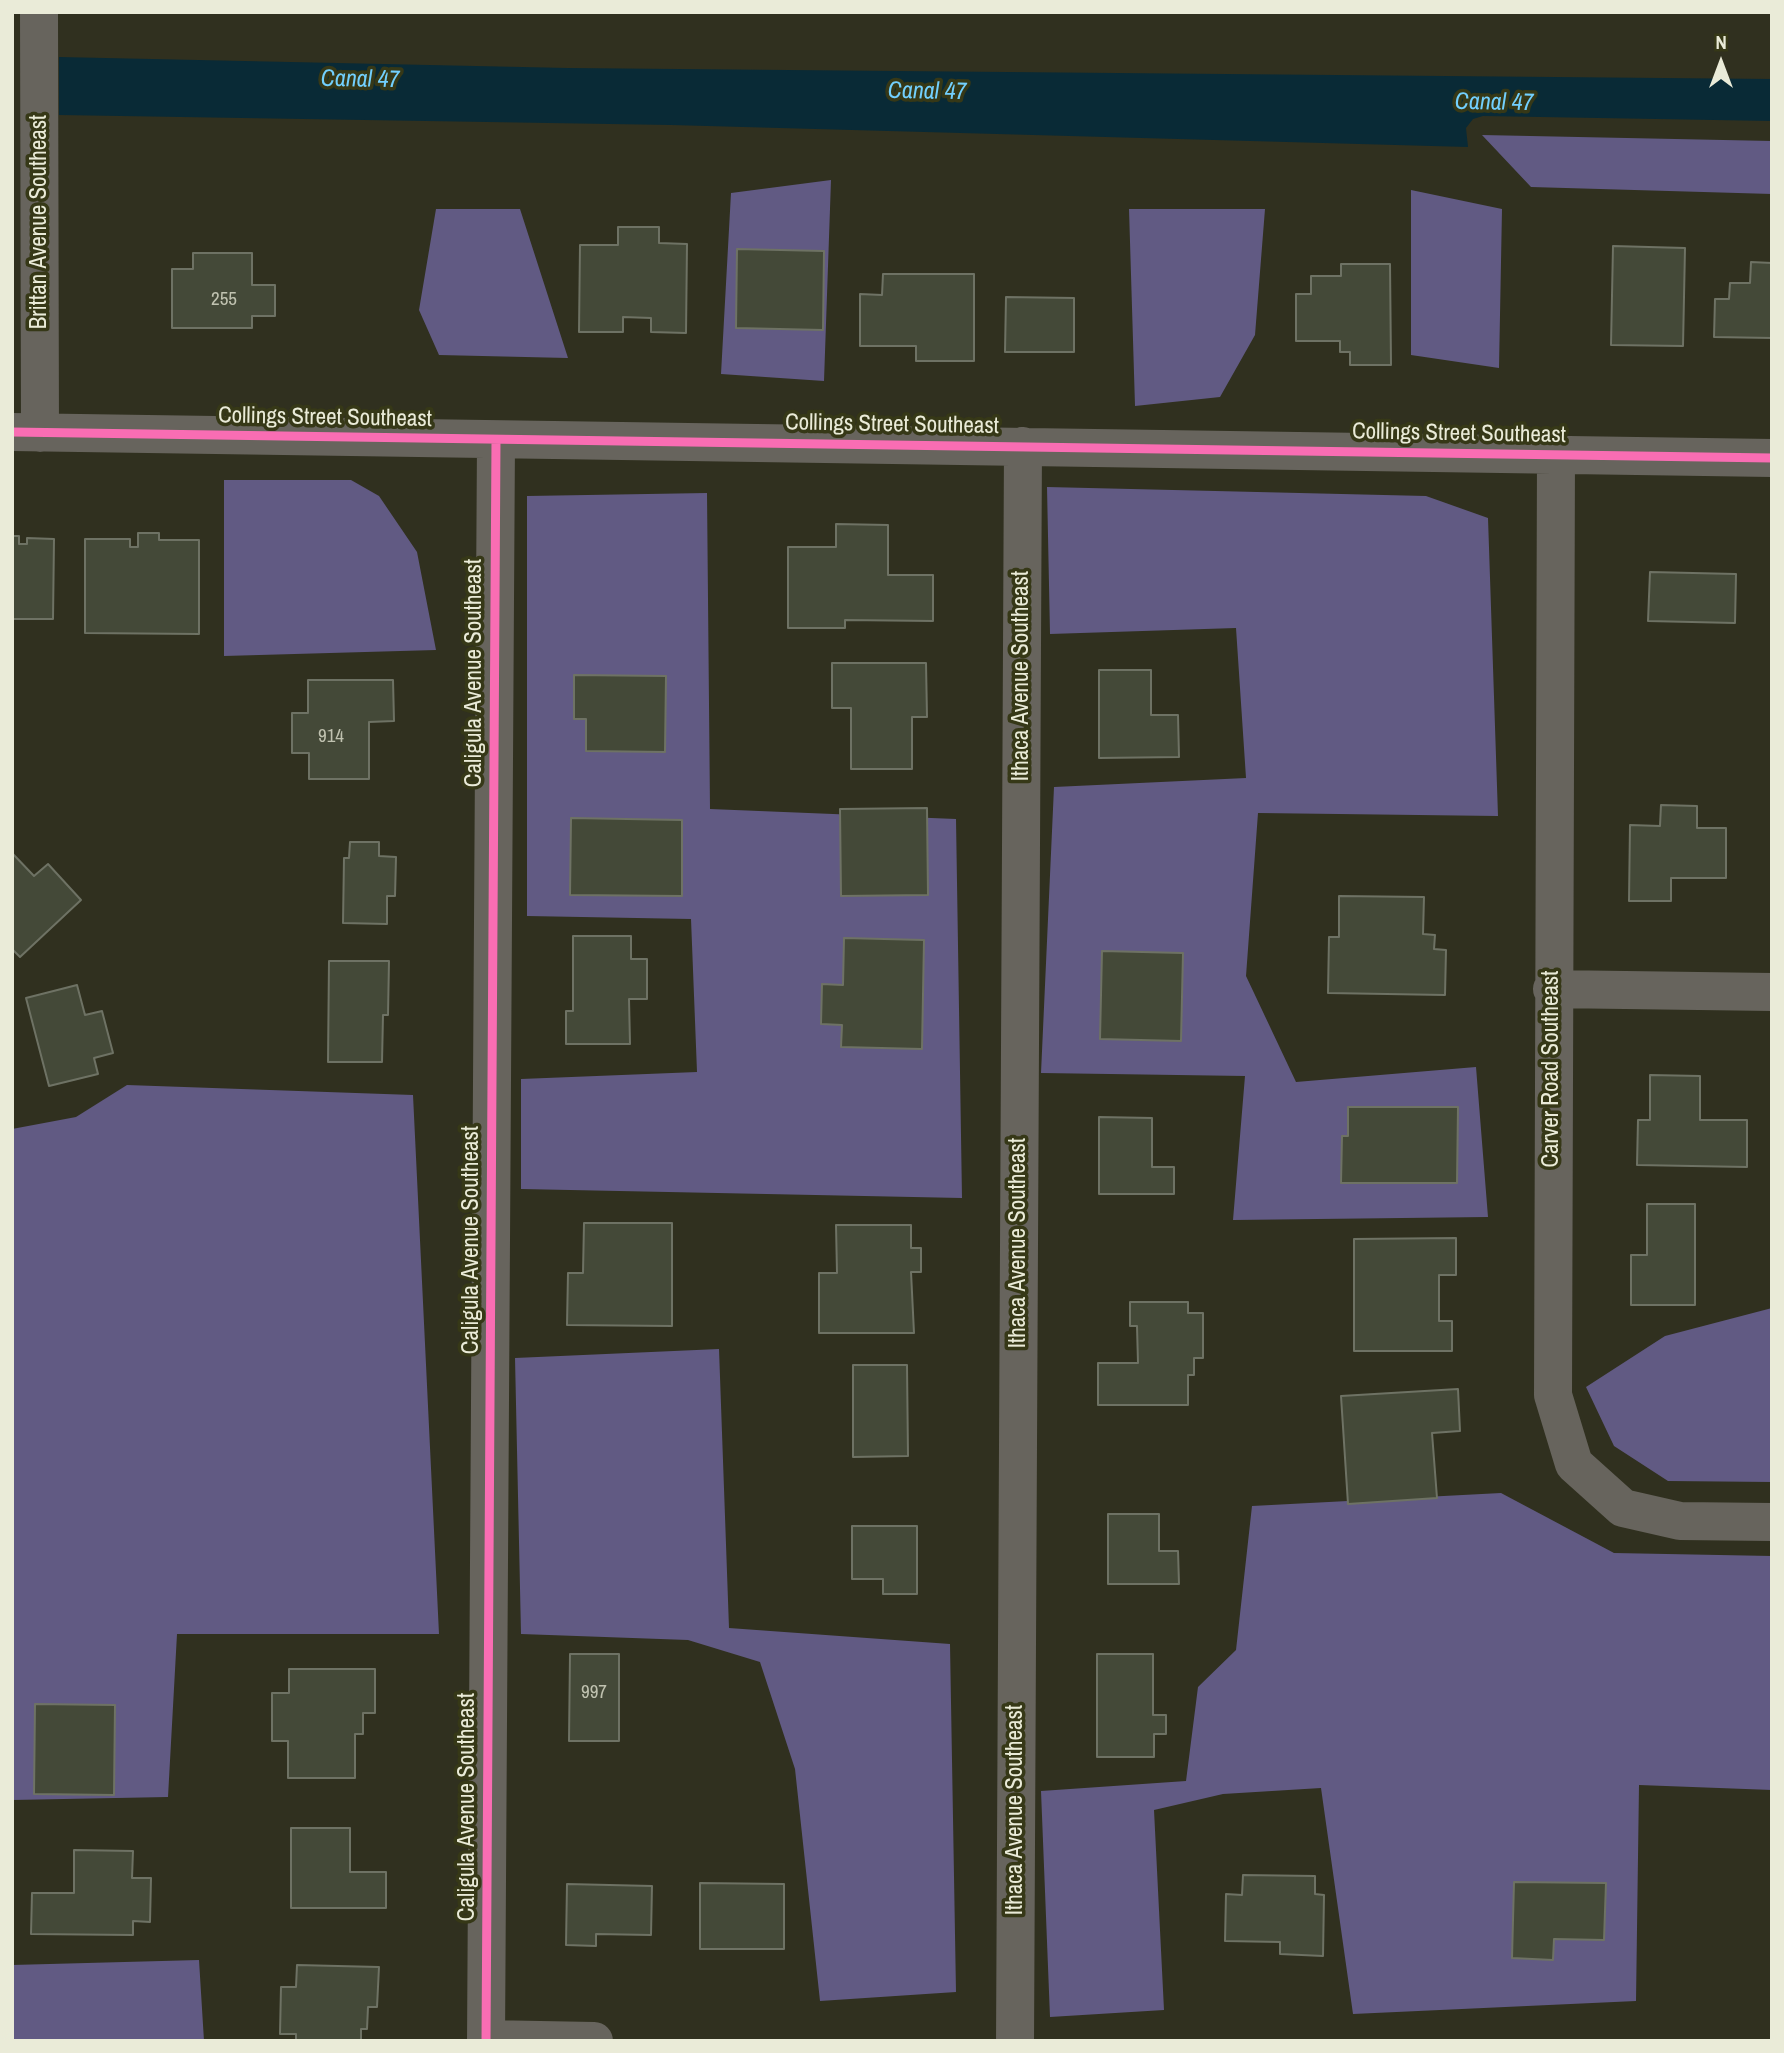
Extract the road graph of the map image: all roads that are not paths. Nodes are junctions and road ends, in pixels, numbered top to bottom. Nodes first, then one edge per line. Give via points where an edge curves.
1 (39, 12) edge
2 (26, 433) edge
3 (496, 440) junction
4 (1023, 446) junction
5 (1556, 455) junction
6 (1772, 458) edge
7 (1552, 989) junction
8 (1772, 992) edge
9 (1772, 1522) edge
10 (486, 2040) edge
11 (594, 2041) edge
12 (1015, 2041) edge

1 - 2 street, Brittan Avenue Southeast
2 - 3 street, Collings Street Southeast
3 - 4 street, Collings Street Southeast
3 - 10 street, Caligula Avenue Southeast
4 - 5 street, Collings Street Southeast
4 - 12 street, Ithaca Avenue Southeast
5 - 6 street, Collings Street Southeast
5 - 7 street, Carver Road Southeast
7 - 8 street
7 - 9 street, Carver Road Southeast via 1553,1395 1574,1464 1623,1508 1681,1521
10 - 11 street

